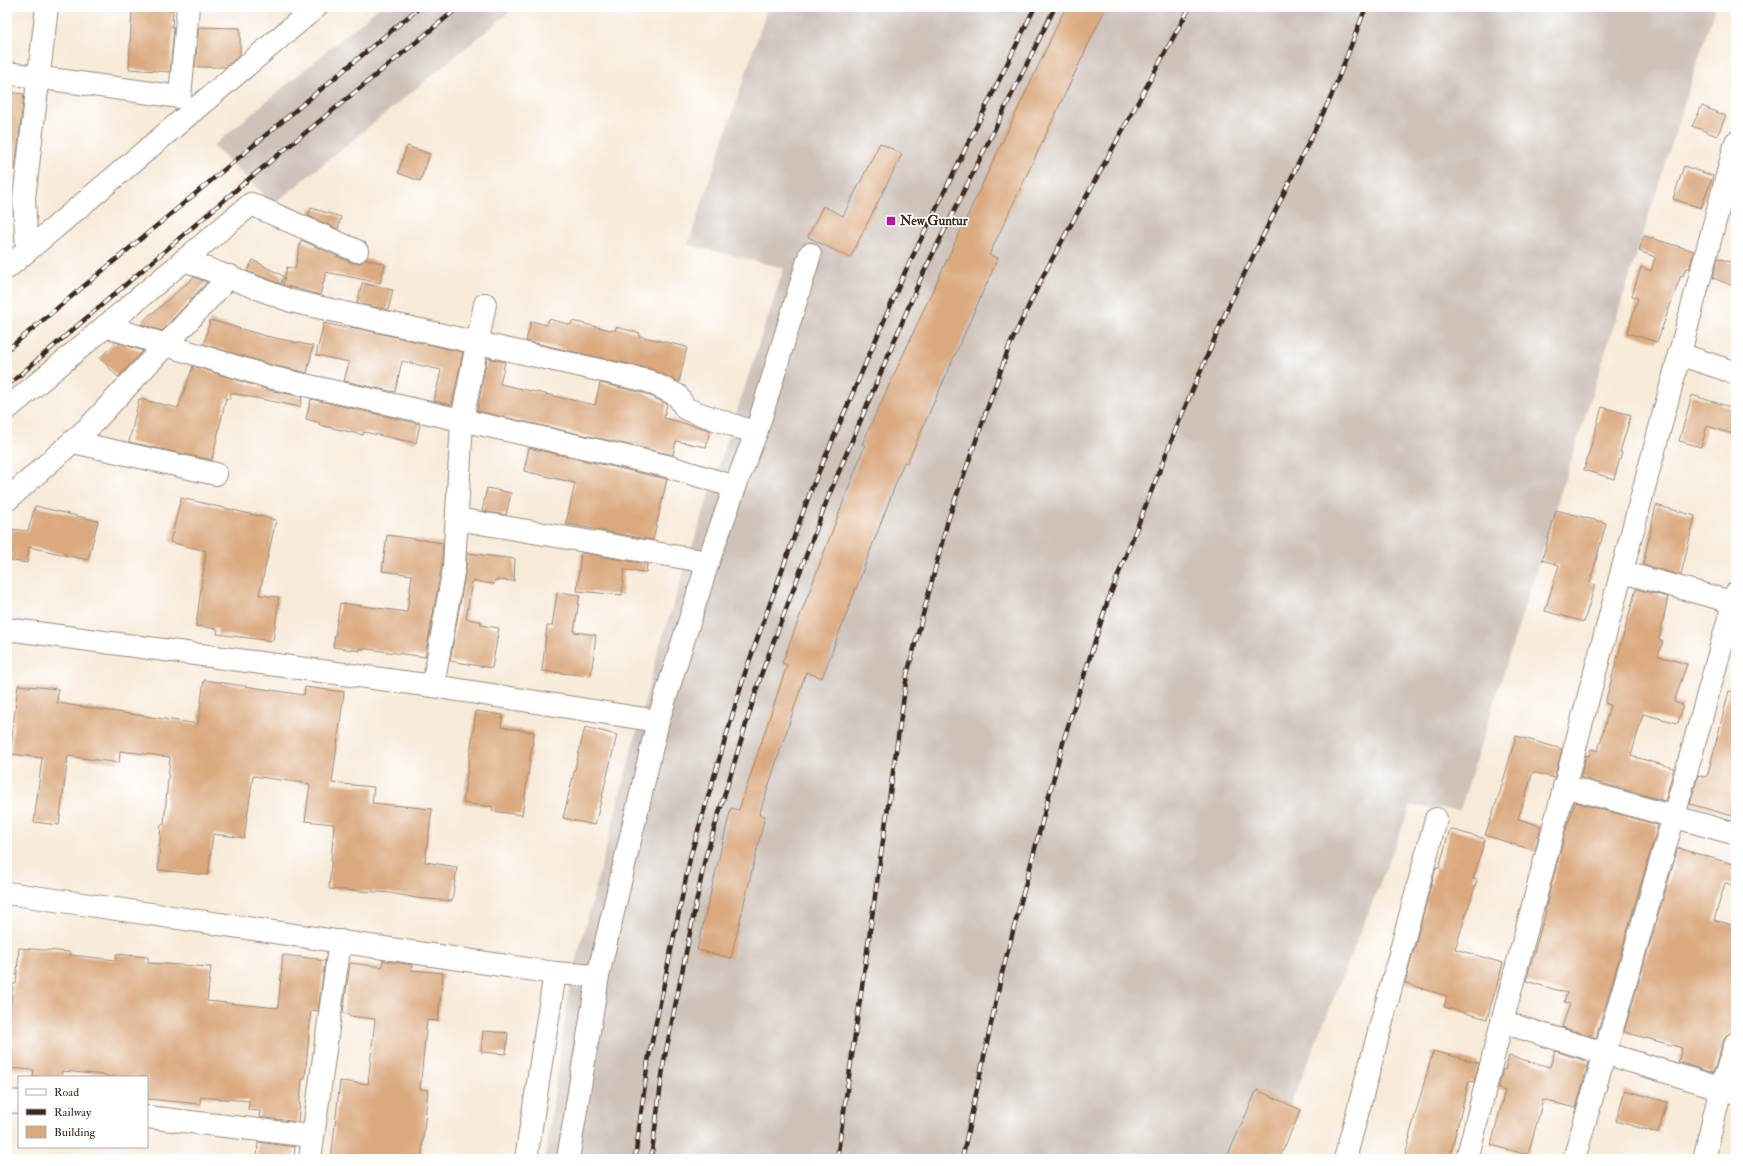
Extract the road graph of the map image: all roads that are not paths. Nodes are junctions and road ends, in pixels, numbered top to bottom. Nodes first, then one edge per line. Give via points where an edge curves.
1 (47, 7) edge
2 (188, 7) edge
3 (316, 7) edge
4 (7, 73) edge
5 (39, 76) junction
6 (1735, 149) edge
7 (27, 251) junction
8 (357, 251) dead end
9 (810, 254) dead end
10 (184, 260) junction
11 (7, 268) edge
12 (230, 276) junction
13 (485, 304) dead end
14 (105, 326) junction
15 (477, 343) junction
16 (166, 345) junction
17 (1679, 354) junction
18 (1736, 372) edge
19 (7, 408) edge
20 (462, 420) junction
21 (756, 433) junction
22 (73, 442) junction
23 (216, 474) dead end
24 (735, 487) junction
25 (7, 500) edge
26 (457, 519) junction
27 (708, 562) junction
28 (1622, 572) junction
29 (1735, 600) edge
30 (7, 629) edge
31 (433, 686) junction
32 (658, 721) junction
33 (1564, 786) junction
34 (1674, 816) junction
35 (1436, 819) dead end
36 (1736, 834) edge
37 (7, 893) edge
38 (340, 941) junction
39 (555, 973) junction
40 (598, 976) junction
41 (1502, 1022) junction
42 (1736, 1043) edge
43 (1605, 1053) junction
44 (1729, 1091) edge
45 (7, 1101) edge
46 (18, 1102) edge
47 (148, 1117) edge
48 (312, 1136) junction
49 (310, 1159) edge
50 (526, 1159) edge
51 (568, 1159) edge
52 (1345, 1159) edge
53 (1467, 1159) edge
54 (1574, 1159) edge
55 (1704, 1159) edge

1 - 5 street
2 - 5 street via 180,97
3 - 7 street
4 - 5 street
5 - 7 street via 24,198
6 - 17 street
7 - 11 street
8 - 10 street via 251,204
9 - 21 street
10 - 12 street
10 - 14 street
12 - 15 street via 291,301
12 - 16 street
13 - 15 street
14 - 16 street
14 - 19 street
15 - 20 street
15 - 21 street via 648,381 677,395 686,409
16 - 20 street via 269,377
16 - 22 street
17 - 18 street
17 - 28 street
20 - 24 street via 666,466
20 - 26 street
21 - 24 street
22 - 23 street
22 - 25 street
24 - 27 street
26 - 27 street
26 - 31 street via 454,566
27 - 32 street
28 - 29 street
28 - 33 street
29 - 34 street
30 - 31 street
31 - 32 street
32 - 40 street
33 - 34 street
33 - 41 street
34 - 36 street
34 - 43 street
35 - 52 street
37 - 38 street
38 - 39 street
38 - 48 street
39 - 40 street
39 - 50 street
40 - 51 street
41 - 43 street
41 - 53 street
42 - 44 street
43 - 44 street
43 - 54 street
44 - 55 street
45 - 46 street
47 - 48 street
48 - 49 street

